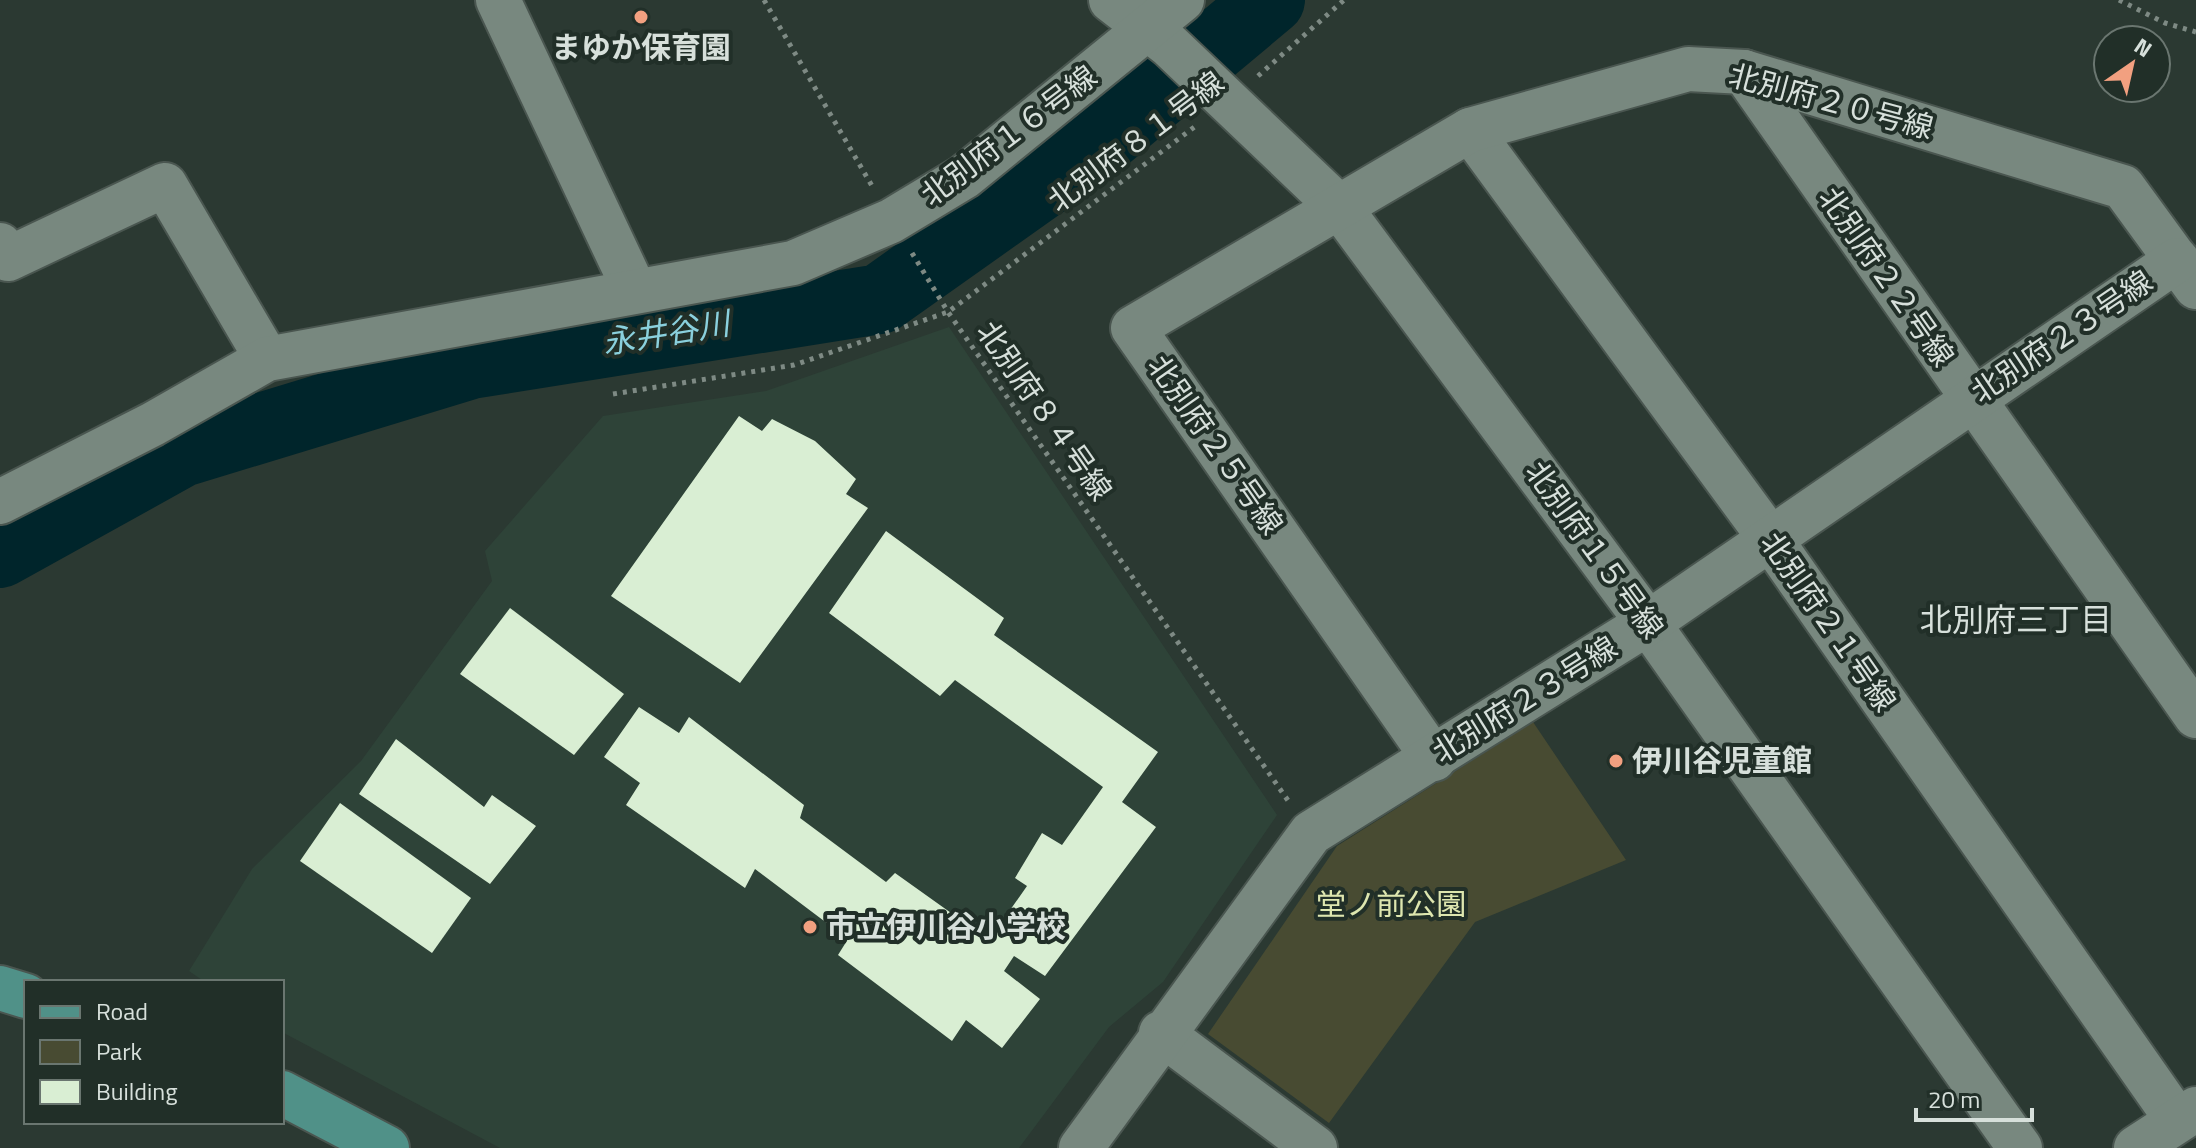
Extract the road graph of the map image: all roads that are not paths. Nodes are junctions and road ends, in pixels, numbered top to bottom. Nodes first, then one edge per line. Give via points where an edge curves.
1 (498, 0) edge
2 (1111, 0) edge
3 (1182, 0) edge
4 (1158, 38) junction
5 (1744, 72) junction
6 (1470, 130) junction
7 (1341, 209) junction
8 (0, 245) edge
9 (2186, 273) edge
10 (635, 291) junction
11 (267, 359) junction
12 (1971, 399) junction
13 (0, 502) edge
14 (1769, 537) junction
15 (1648, 623) junction
16 (2196, 716) edge
17 (1434, 759) junction
18 (0, 988) edge
19 (24, 995) edge
20 (1161, 1033) junction
21 (284, 1094) edge
22 (2186, 1114) edge
23 (1304, 1144) edge
24 (387, 1148) edge
25 (1081, 1148) edge
26 (2020, 1148) edge
27 (2136, 1148) edge

1 - 10 street
2 - 4 street, 北別府１５号線
3 - 4 street, 北別府１６号線
4 - 7 street, 北別府１５号線
4 - 10 street, 北別府１６号線 via 964,177 891,221 793,263
5 - 6 street, 北別府２０号線 via 1688,69
5 - 9 street, 北別府２０号線 via 2123,187
5 - 12 street, 北別府２２号線
6 - 7 street, 北別府２０号線
6 - 14 street, 北別府２１号線
7 - 15 street, 北別府１５号線
7 - 17 street, 北別府２５号線 via 1133,328
8 - 11 street via 8,259 165,185
9 - 12 street, 北別府２３号線
10 - 11 street, 北別府１６号線
11 - 13 street, 北別府１６号線
12 - 14 street, 北別府２３号線
12 - 16 street, 北別府２２号線
14 - 15 street, 北別府２３号線
14 - 22 street, 北別府２１号線
15 - 17 street, 北別府２３号線
15 - 26 street, 北別府１５号線
17 - 20 street, 北別府２３号線 via 1311,833
18 - 19 main road
20 - 23 street
20 - 25 street, 北別府２３号線
21 - 24 main road
22 - 27 street

